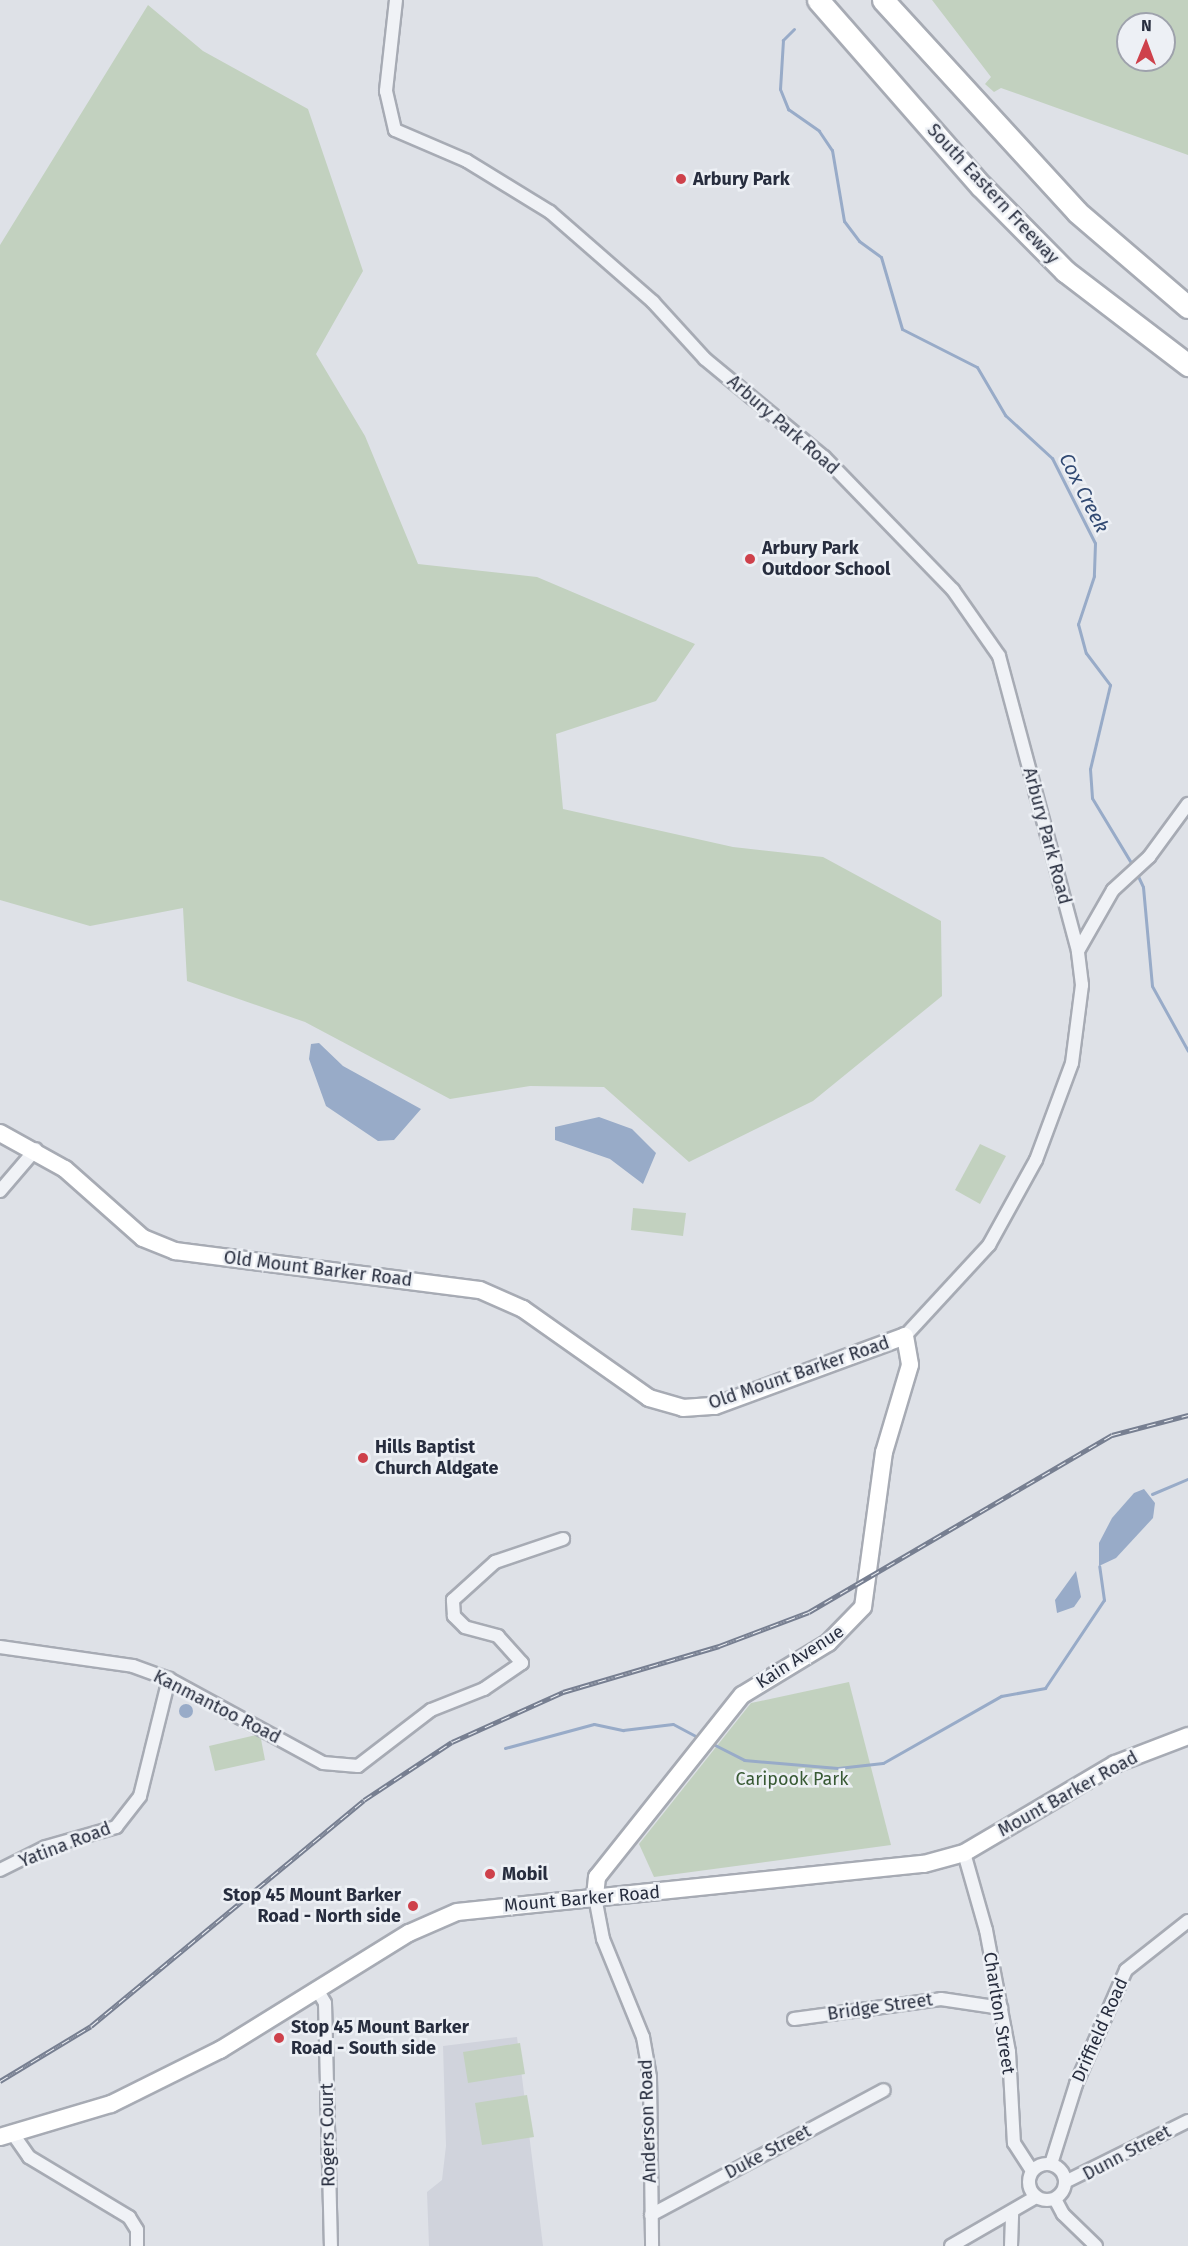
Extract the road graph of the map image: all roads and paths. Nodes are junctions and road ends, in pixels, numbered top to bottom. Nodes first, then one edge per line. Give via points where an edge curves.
1 (396, 0) edge
2 (818, 0) edge
3 (884, 0) edge
4 (1147, 271) junction
5 (1188, 296) edge
6 (1188, 307) edge
7 (1188, 365) edge
8 (1188, 804) edge
9 (1078, 951) junction
10 (0, 1133) edge
11 (36, 1149) junction
12 (0, 1191) edge
13 (905, 1336) junction
14 (564, 1539) dead end
15 (0, 1647) edge
16 (169, 1679) junction
17 (1188, 1736) edge
18 (964, 1853) junction
19 (0, 1870) edge
20 (595, 1897) junction
21 (1188, 1921) edge
22 (318, 1991) junction
23 (1001, 2008) junction
24 (794, 2019) dead end
25 (884, 2090) dead end
26 (1188, 2121) edge
27 (6, 2135) edge
28 (1051, 2164) junction
29 (1032, 2171) junction
30 (1065, 2182) junction
31 (1036, 2197) junction
32 (1055, 2199) junction
33 (1012, 2212) junction
34 (651, 2215) junction
35 (138, 2246) edge
36 (331, 2246) edge
37 (652, 2246) edge
38 (951, 2246) edge
39 (1011, 2246) edge
40 (1096, 2246) edge

1 - 9 street, Arbury Park Road via 386,91 395,129 467,161 550,212 653,302 705,359 824,457 953,590 999,656
2 - 7 highway, South Eastern Freeway via 981,186 1065,271
3 - 4 highway via 1077,212
4 - 5 highway
4 - 6 highway
8 - 9 street via 1149,857 1120,882
9 - 13 street, Old Mount Barker Road via 1082,985 1072,1063 1036,1160 989,1245
10 - 11 main road, Old Mount Barker Road
11 - 12 street
11 - 13 main road, Old Mount Barker Road via 143,1238 176,1251 480,1290 522,1309 649,1398 683,1408 715,1406
13 - 20 main road, Kain Avenue via 910,1365 884,1452 863,1607 828,1643 742,1695 597,1877
14 - 16 street, Kanmantoo Road via 495,1562 453,1600 454,1616 465,1627 498,1636 522,1663 484,1689 431,1710 358,1766 323,1763
15 - 16 street, Kanmantoo Road via 76,1654
16 - 19 street, Yatina Road via 140,1796 116,1827 46,1847
17 - 18 main road, Mount Barker Road via 1115,1764
18 - 20 main road, Mount Barker Road via 924,1864 778,1882
18 - 23 street, Charlton Street
20 - 22 main road, Mount Barker Road via 457,1912 409,1933
20 - 34 street, Anderson Road via 603,1939 643,2037 650,2077
21 - 28 street, Driffield Road via 1126,1970 1076,2084
22 - 27 main road, Mount Barker Road via 220,2050 111,2104
22 - 36 street, Rogers Court via 325,2003
23 - 24 street, Bridge Street via 941,1999
23 - 29 street, Charlton Street via 1014,2142
25 - 34 street, Duke Street
26 - 30 street, Dunn Street
27 - 35 street via 29,2157 129,2217 137,2230
28 - 29 street
28 - 30 street
29 - 31 street via 1028,2185
30 - 32 street
31 - 32 street
31 - 33 street
32 - 40 street via 1063,2214
33 - 38 street
33 - 39 street
34 - 37 street, Anderson Road

